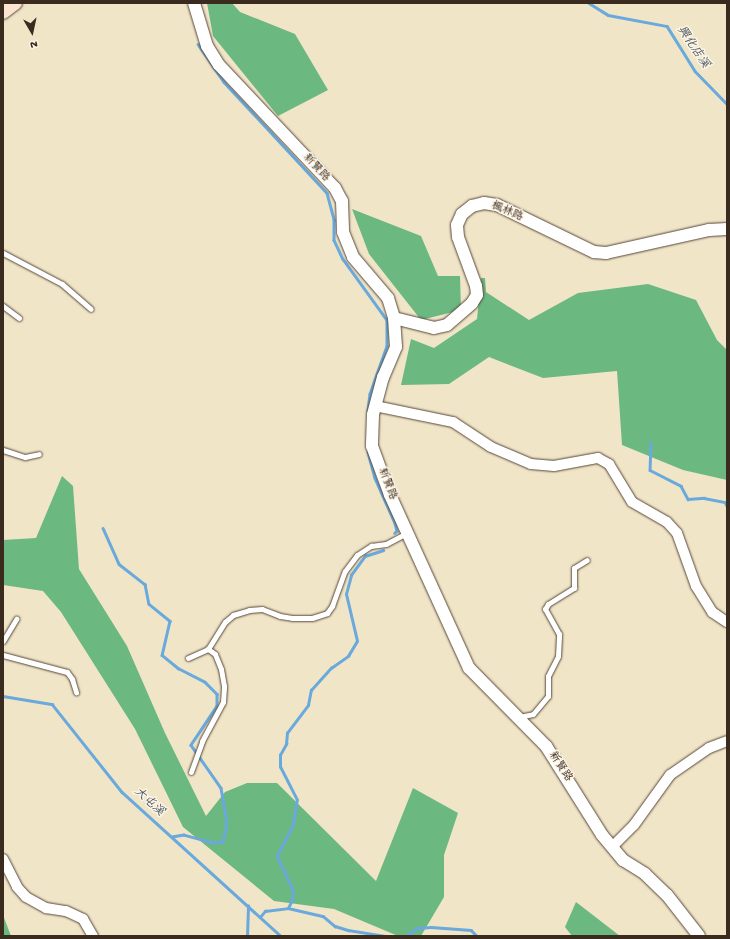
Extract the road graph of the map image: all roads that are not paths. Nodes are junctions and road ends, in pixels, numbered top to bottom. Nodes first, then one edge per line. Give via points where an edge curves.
1 (15, 3) edge
2 (194, 3) edge
3 (3, 12) edge
4 (727, 229) edge
5 (3, 254) edge
6 (3, 306) edge
7 (91, 309) dead end
8 (19, 318) dead end
9 (394, 318) junction
10 (375, 406) junction
11 (3, 450) edge
12 (39, 454) dead end
13 (407, 533) junction
14 (587, 560) dead end
15 (16, 619) dead end
16 (727, 622) edge
17 (3, 641) edge
18 (208, 649) junction
19 (3, 655) edge
20 (188, 658) dead end
21 (76, 692) dead end
22 (518, 717) junction
23 (727, 742) edge
24 (191, 772) dead end
25 (612, 848) junction
26 (3, 859) edge
27 (93, 936) edge
28 (699, 936) edge

1 - 3 main road
2 - 9 street, 新賢路 via 207,46 219,65 335,188 342,201 343,232 353,257 388,298
4 - 9 street, 楓林路 via 709,230 606,253 594,252 497,205 484,203 472,206 462,214 457,225 458,237 476,286 477,295 472,303 447,325 434,328
5 - 7 lane via 62,284
6 - 8 lane
9 - 10 street, 新賢路 via 396,347 382,377
10 - 13 street, 新賢路 via 372,446
10 - 16 street via 453,422 491,447 531,464 554,466 598,458 609,464 632,502 667,522 677,533 696,586 712,612
11 - 12 lane via 25,457
13 - 18 lane via 386,544 370,546 357,555 346,571 327,613 312,618 292,618 262,609 233,615 225,622
13 - 22 street, 新賢路 via 468,668
14 - 22 lane via 574,568 574,588 548,604 545,609 559,634 560,644 558,656 548,676 548,696 533,714
15 - 17 lane
18 - 20 lane
18 - 24 lane via 215,654 221,669 223,702 202,741
19 - 21 lane via 67,672
22 - 25 street, 新賢路 via 546,746
23 - 25 street via 709,748 670,776 634,825
25 - 28 street, 新賢路 via 667,895
26 - 27 street via 17,887 26,897 46,908 66,911 83,919

